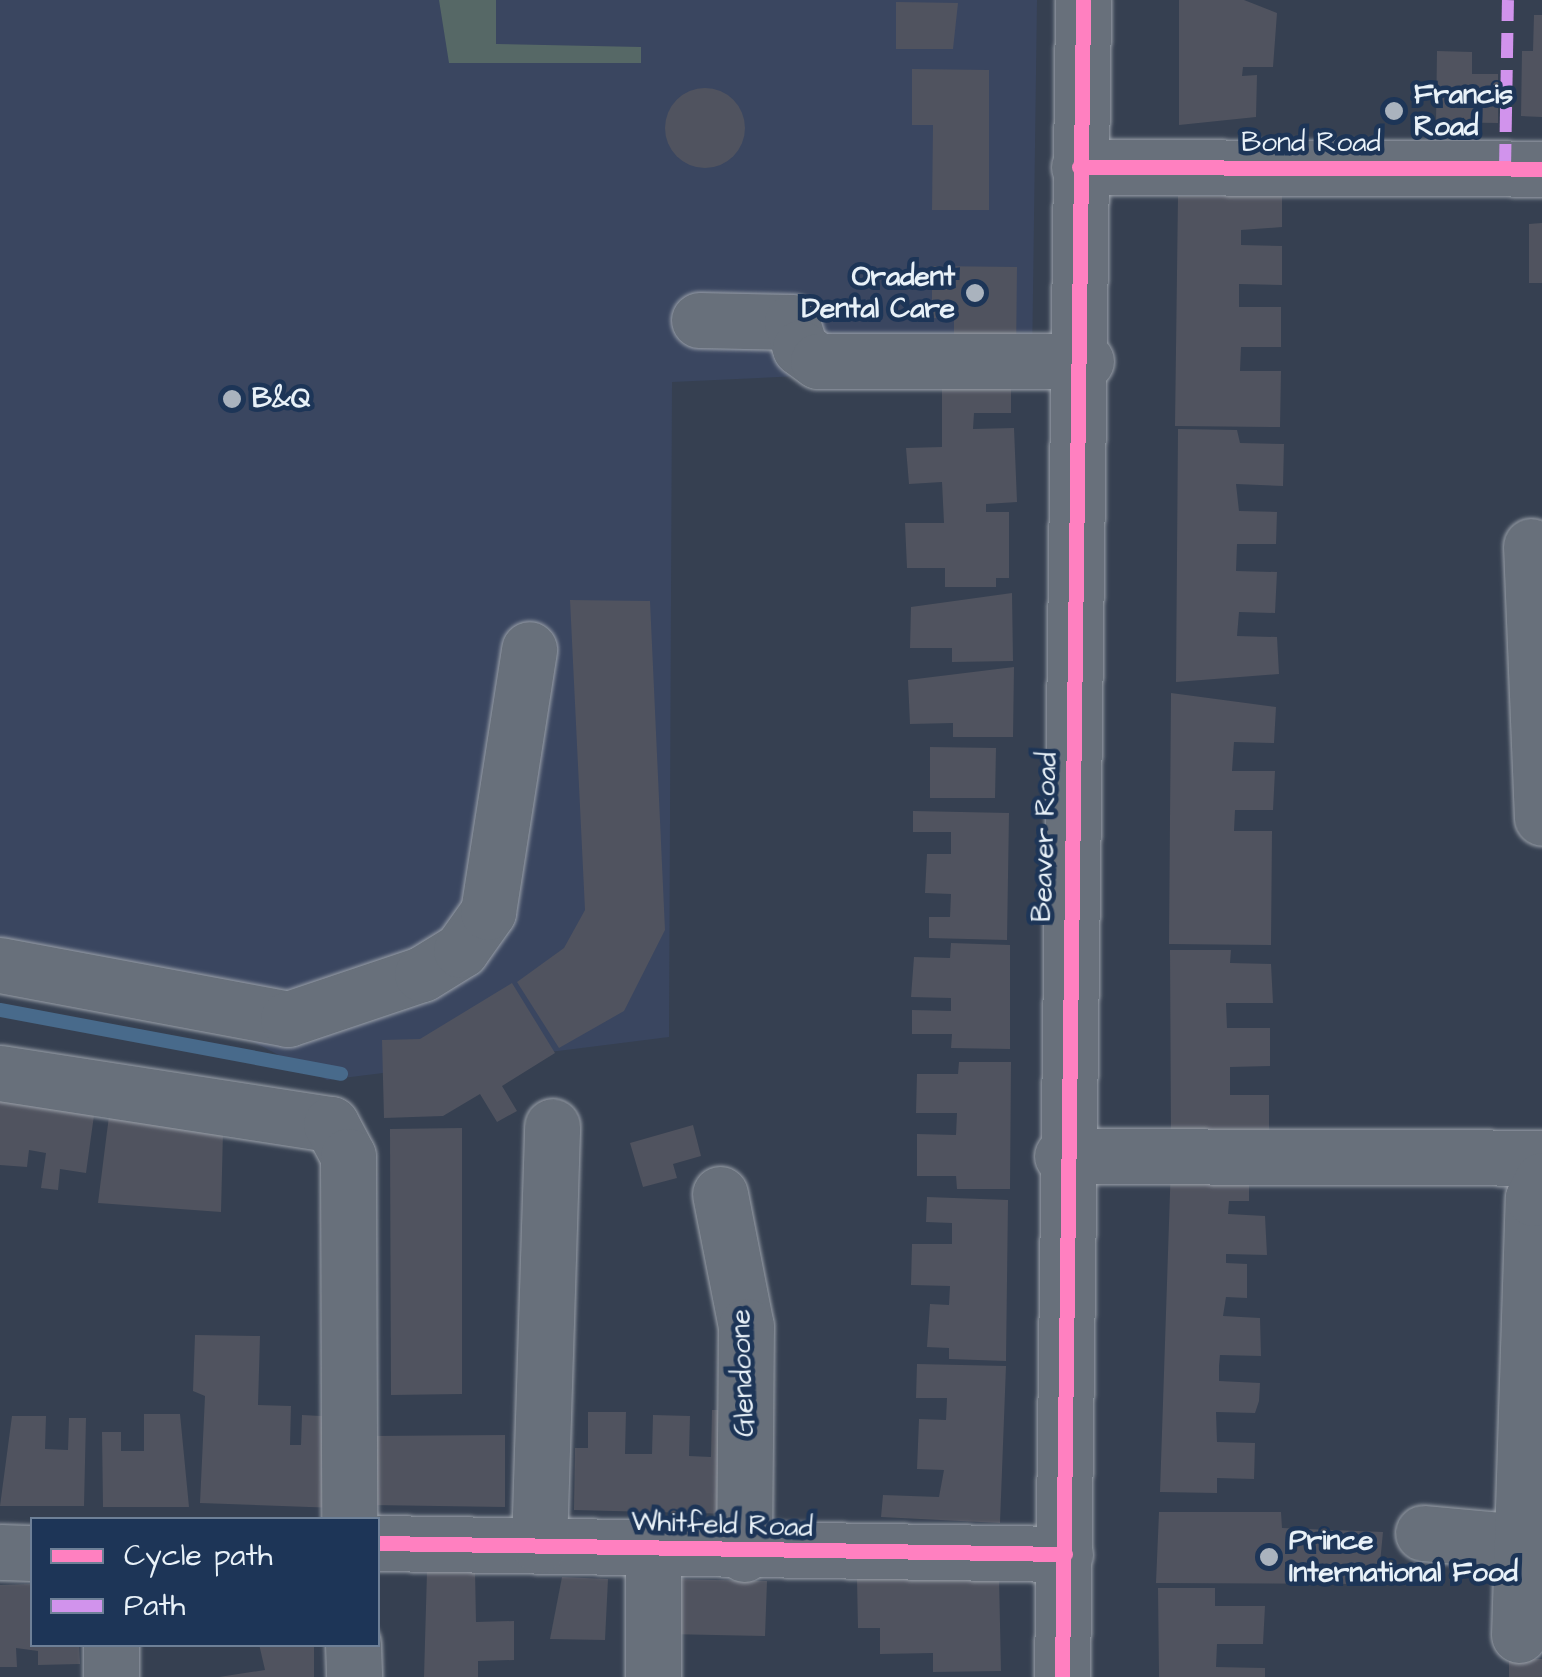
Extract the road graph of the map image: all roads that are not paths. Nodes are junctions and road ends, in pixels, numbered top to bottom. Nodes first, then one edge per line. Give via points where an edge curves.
1 (1084, 0) edge
2 (1080, 167) junction
3 (1542, 169) edge
4 (699, 320) dead end
5 (1086, 361) junction
6 (1531, 546) dead end
7 (529, 649) dead end
8 (1542, 818) edge
9 (0, 964) edge
10 (0, 1073) edge
11 (552, 1126) dead end
12 (1062, 1156) junction
13 (1542, 1158) edge
14 (1542, 1180) edge
15 (720, 1194) dead end
16 (349, 1517) edge
17 (1423, 1533) dead end
18 (1522, 1542) junction
19 (380, 1543) edge
20 (539, 1545) junction
21 (653, 1548) junction
22 (0, 1552) edge
23 (30, 1553) edge
24 (744, 1554) junction
25 (1065, 1554) junction
26 (1518, 1636) dead end
27 (111, 1647) edge
28 (353, 1647) edge
29 (111, 1677) edge
30 (354, 1677) edge
31 (652, 1677) edge
32 (1062, 1677) edge

1 - 2 street, Beaver Road
2 - 3 street, Bond Road
2 - 5 street, Beaver Road
4 - 5 street via 792,322 800,348 818,361
5 - 12 street, Beaver Road
6 - 8 street
7 - 9 street via 488,912 461,950 422,974 288,1019
10 - 16 street via 332,1124 348,1156
11 - 20 street
12 - 13 street
12 - 25 street, Beaver Road
14 - 18 street via 1533,1198
15 - 24 street, Glendoone via 746,1326
17 - 18 street
18 - 26 street
19 - 20 street, Whitfeld Road
20 - 21 street, Whitfeld Road
21 - 24 street, Whitfeld Road
21 - 31 street
22 - 23 street
24 - 25 street, Whitfeld Road
25 - 32 street, Beaver Road
27 - 29 street
28 - 30 street

